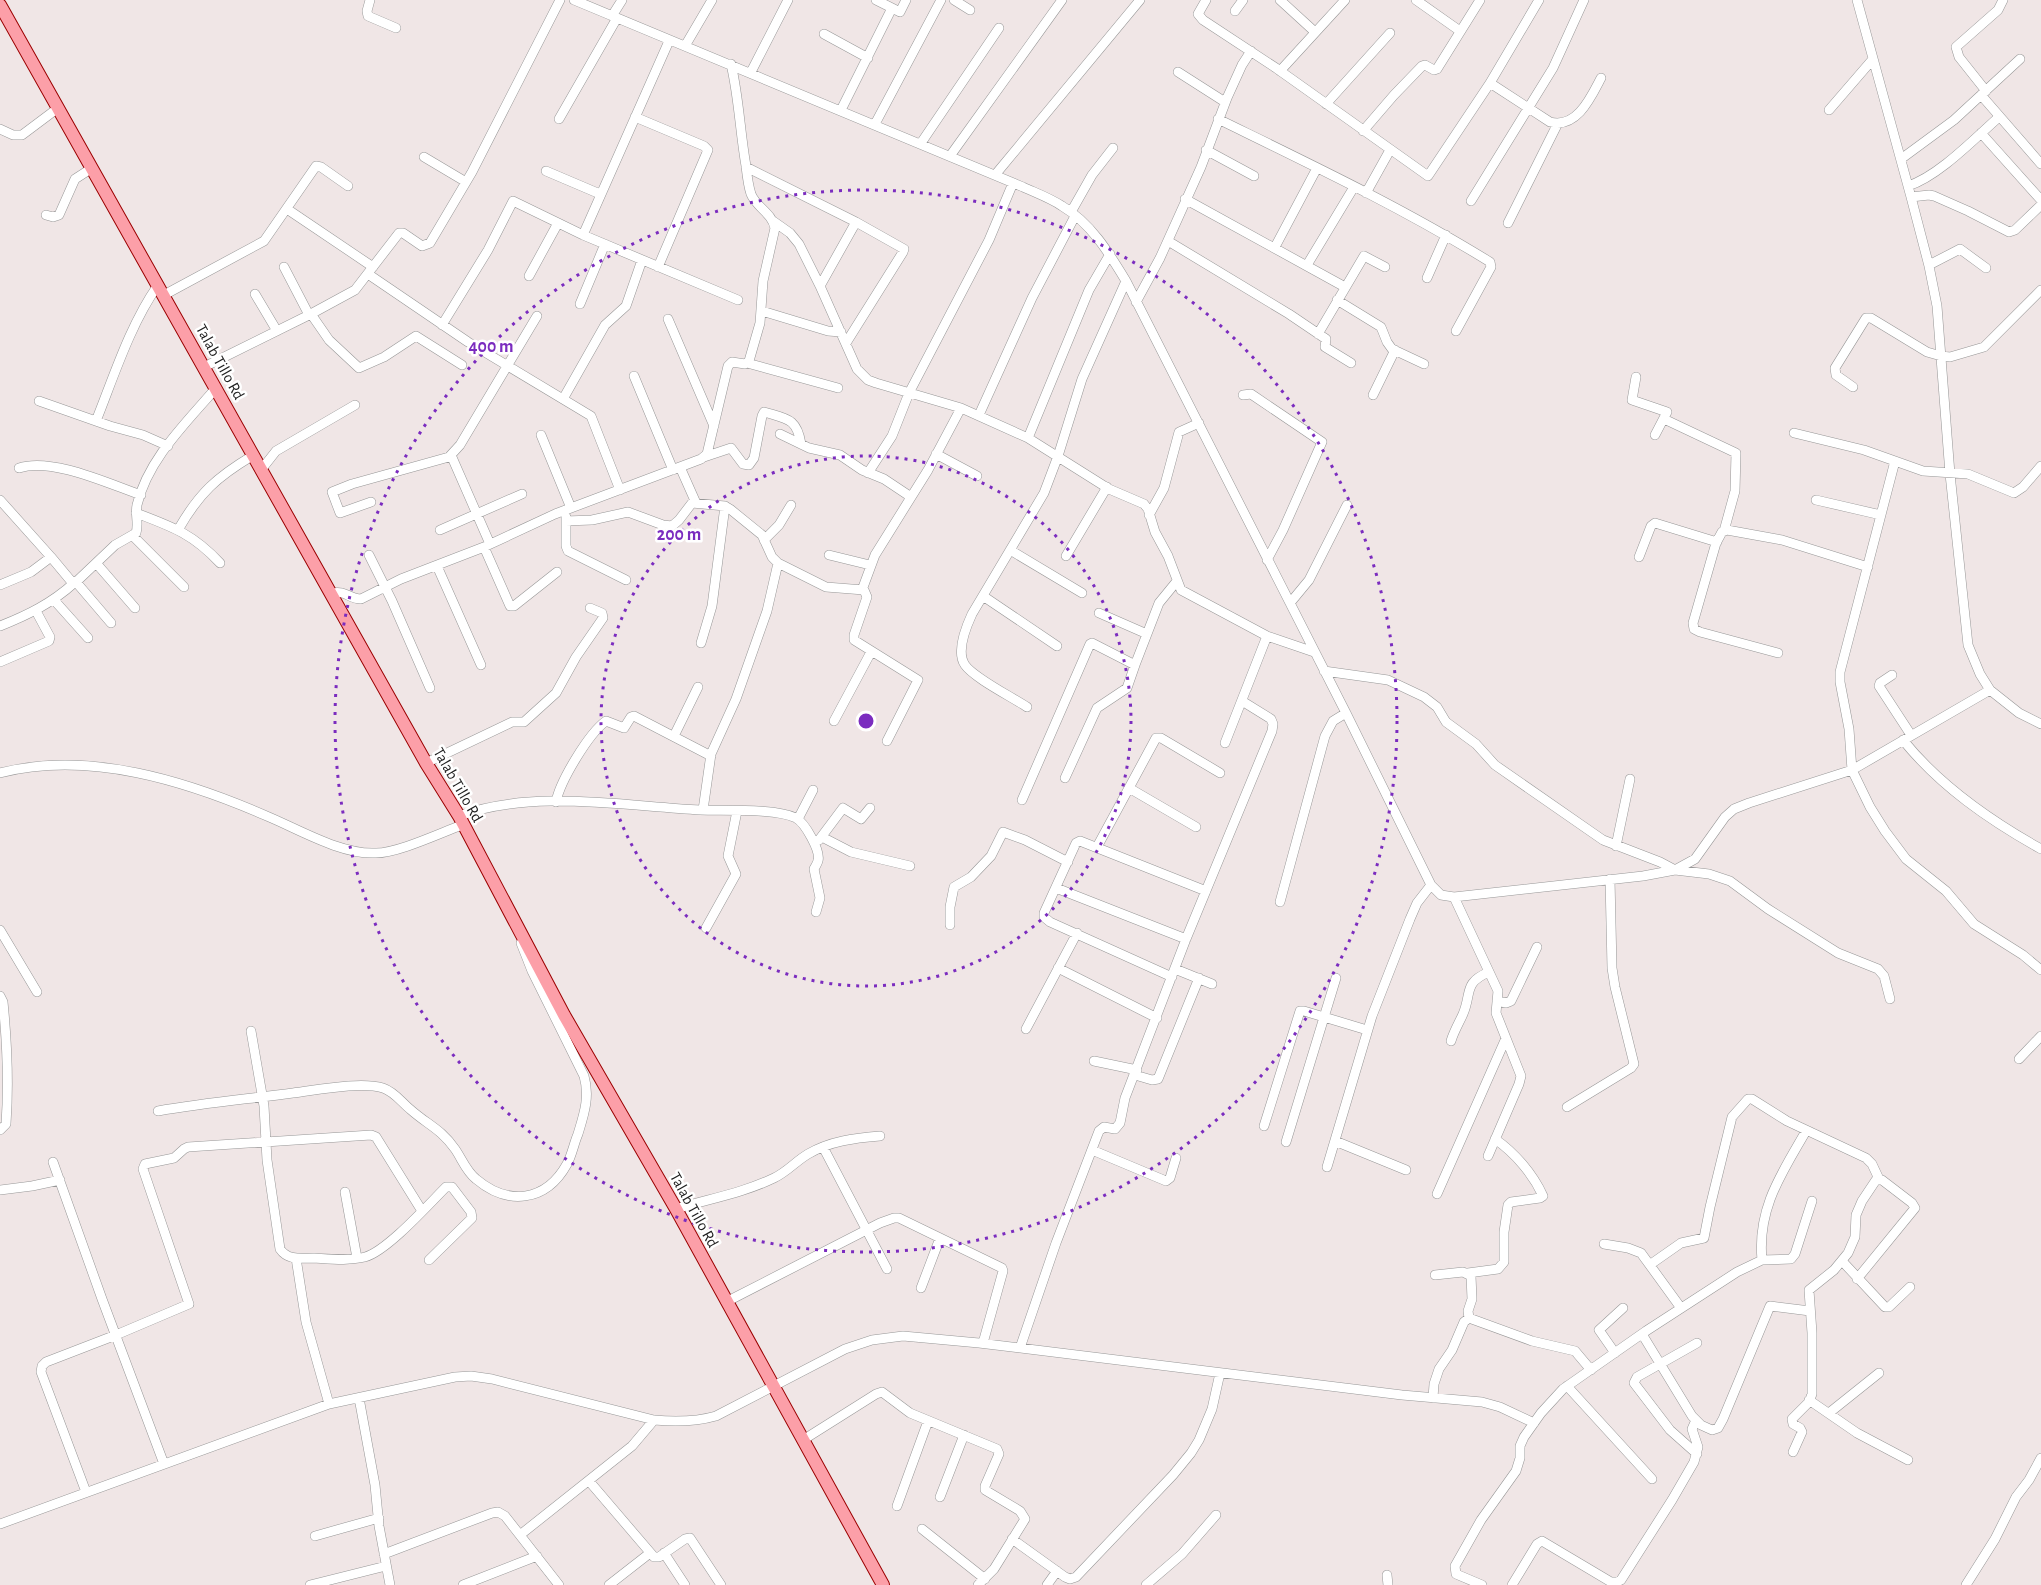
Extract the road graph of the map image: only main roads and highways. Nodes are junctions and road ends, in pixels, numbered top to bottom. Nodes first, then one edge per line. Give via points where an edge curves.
1 (0, 5) edge
2 (883, 1585) edge

1 - 2 main road, Talab Tillo Rd via 460,821

